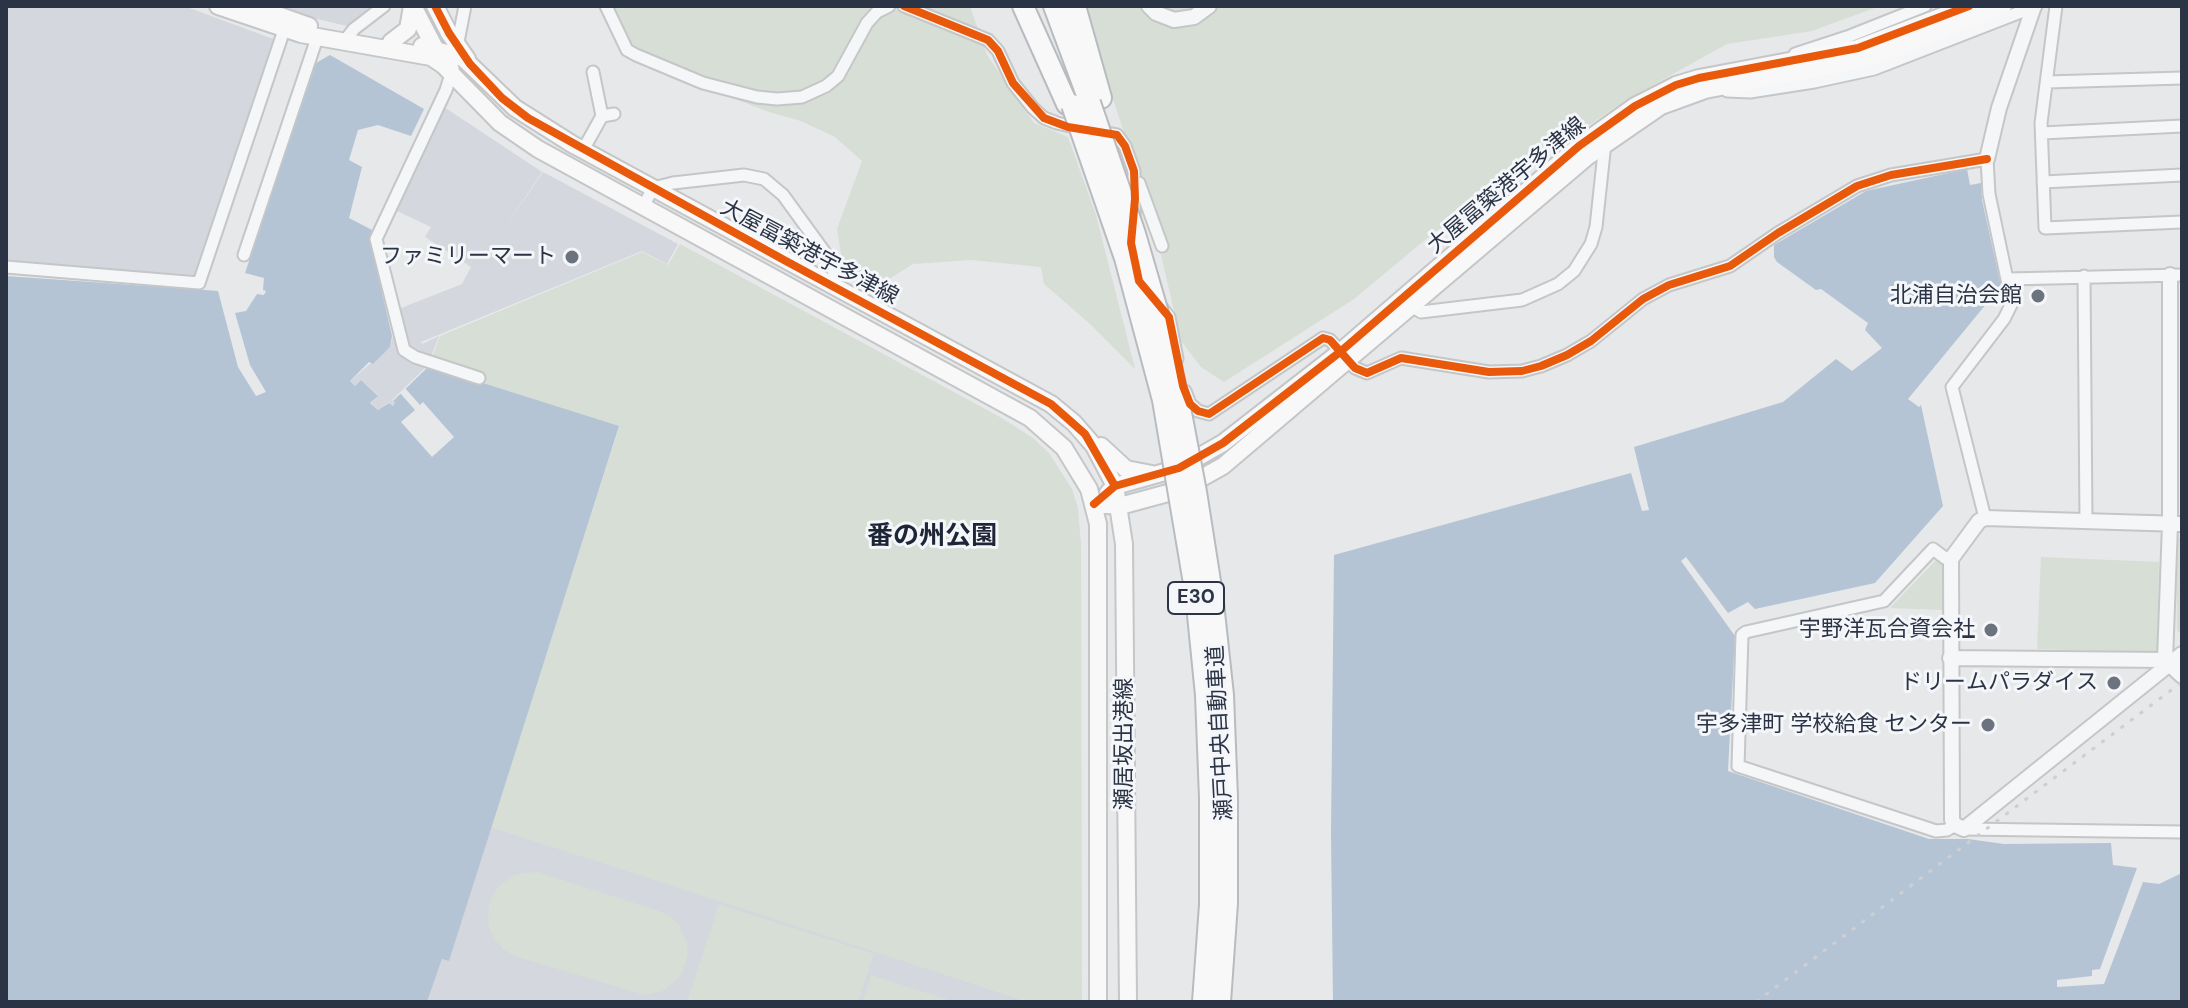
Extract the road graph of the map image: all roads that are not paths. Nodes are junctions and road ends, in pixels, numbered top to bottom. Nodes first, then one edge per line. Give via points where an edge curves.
1 (218, 6) edge
2 (384, 6) edge
3 (412, 6) edge
4 (434, 6) edge
5 (465, 6) edge
6 (606, 6) edge
7 (889, 6) edge
8 (904, 6) edge
9 (1023, 6) edge
10 (1038, 6) edge
11 (1054, 6) edge
12 (1075, 6) edge
13 (1149, 6) edge
14 (1209, 6) edge
15 (1925, 6) edge
16 (1969, 6) edge
17 (2003, 6) edge
18 (2034, 6) edge
19 (2056, 6) edge
20 (249, 10) edge
21 (284, 30) junction
22 (317, 38) junction
23 (346, 39) junction
24 (391, 42) junction
25 (424, 46) junction
26 (457, 50) junction
27 (1756, 66) junction
28 (593, 72) dead end
29 (452, 73) junction
30 (2182, 78) edge
31 (2047, 82) junction
32 (1705, 90) junction
33 (1083, 103) junction
34 (2182, 126) edge
35 (2042, 133) junction
36 (1602, 137) junction
37 (583, 150) junction
38 (1987, 159) junction
39 (1134, 171) junction
40 (2182, 175) edge
41 (2043, 182) junction
42 (653, 188) junction
43 (643, 207) junction
44 (1504, 220) junction
45 (2182, 222) edge
46 (1162, 246) dead end
47 (244, 255) dead end
48 (6, 267) edge
49 (2176, 275) edge
50 (2084, 276) junction
51 (2008, 279) junction
52 (837, 288) junction
53 (1413, 307) junction
54 (2176, 326) edge
55 (925, 336) junction
56 (915, 355) junction
57 (1344, 357) junction
58 (2175, 375) edge
59 (479, 378) dead end
60 (1051, 404) junction
61 (2175, 424) edge
62 (2175, 473) edge
63 (1163, 474) junction
64 (1115, 486) junction
65 (1094, 504) junction
66 (1120, 506) junction
67 (1985, 518) junction
68 (2086, 522) junction
69 (2176, 524) edge
70 (1951, 559) junction
71 (2182, 654) edge
72 (1950, 658) junction
73 (2167, 662) junction
74 (2182, 676) edge
75 (1959, 827) junction
76 (2182, 832) edge
77 (1098, 1002) edge
78 (1128, 1002) edge
79 (1203, 1002) edge
80 (1220, 1002) edge

1 - 20 main road, 大屋冨築港宇多津線
2 - 23 street
3 - 24 main road via 408,29
3 - 25 main road
4 - 25 main road
4 - 26 main road
5 - 26 street
6 - 7 street via 627,50 636,55 703,83 777,99 802,97 826,86 844,68 867,23
8 - 39 street via 988,40 1013,83 1044,118 1117,135
9 - 33 highway
10 - 33 highway
11 - 33 highway
12 - 33 highway
13 - 14 street via 1174,20 1194,17
15 - 27 street
16 - 27 main road, 大屋冨築港宇多津線 via 1858,48
17 - 32 main road, 大屋冨築港宇多津線 via 1862,60
18 - 32 street via 1844,77 1750,92
18 - 38 street
19 - 31 street
20 - 21 main road, 大屋冨築港宇多津線
20 - 23 main road, 大屋冨築港宇多津線
21 - 22 main road, 大屋冨築港宇多津線
21 - 48 street via 199,283
22 - 23 main road, 大屋冨築港宇多津線
22 - 47 street
23 - 24 main road, 大屋冨築港宇多津線
23 - 25 main road, 大屋冨築港宇多津線
24 - 25 main road, 大屋冨築港宇多津線
25 - 26 main road, 大屋冨築港宇多津線
25 - 29 main road
25 - 29 main road, 大屋冨築港宇多津線
26 - 29 street
26 - 37 main road, 大屋冨築港宇多津線 via 515,108
27 - 36 main road, 大屋冨築港宇多津線 via 1676,85 1635,106
28 - 37 street via 608,115
29 - 43 main road, 大屋冨築港宇多津線 via 519,137
29 - 59 street via 376,239 404,350
30 - 31 street
31 - 35 street
32 - 36 main road, 大屋冨築港宇多津線
33 - 79 highway, 瀬戸中央自動車道 / E30, bridge via 1163,400 1196,595 1210,798
33 - 80 highway, 瀬戸中央自動車道 / E30, bridge via 1133,194 1196,492 1223,695 1227,903
34 - 35 street
35 - 41 street
36 - 44 main road, 大屋冨築港宇多津線
36 - 53 street via 1596,227 1574,271 1522,300 1421,312
37 - 42 main road, 大屋冨築港宇多津線
38 - 51 street via 1989,194
38 - 57 street via 1857,186 1730,266 1643,299 1591,341 1541,366 1489,372 1401,358 1367,373
39 - 46 street
39 - 57 street via 1134,263 1139,281 1169,317 1190,404 1209,414 1323,338
40 - 41 street
41 - 45 street via 2045,228
42 - 43 street
42 - 52 main road, 大屋冨築港宇多津線
42 - 52 street via 744,175 764,179 783,195 831,261
43 - 56 main road, 大屋冨築港宇多津線
44 - 53 main road, 大屋冨築港宇多津線
44 - 57 main road, 大屋冨築港宇多津線
49 - 50 street
49 - 54 street
50 - 51 street
50 - 68 street
51 - 67 street via 2012,303 2004,319 1952,387
52 - 55 main road, 大屋冨築港宇多津線
53 - 57 main road, 大屋冨築港宇多津線
54 - 58 street
55 - 56 main road
55 - 60 main road, 大屋冨築港宇多津線
56 - 65 main road, 大屋冨築港宇多津線 via 1042,427 1073,461
57 - 63 main road, 大屋冨築港宇多津線 via 1223,443
57 - 66 main road, 大屋冨築港宇多津線 via 1223,466 1187,486
58 - 61 street
60 - 63 main road via 1126,469
60 - 64 main road, 大屋冨築港宇多津線 via 1085,434
61 - 62 street
62 - 69 street
63 - 64 main road, 大屋冨築港宇多津線
64 - 65 main road, 大屋冨築港宇多津線
64 - 66 main road, 瀬居坂出港線
65 - 66 main road, 大屋冨築港宇多津線
65 - 77 main road, 瀬居坂出港線 via 1099,547
66 - 78 main road, 瀬居坂出港線
67 - 68 street
67 - 70 street
68 - 69 street
69 - 73 street
70 - 72 street
70 - 75 street via 1933,549 1884,601 1742,635 1738,766 1936,831
71 - 73 street
72 - 73 street
72 - 75 street via 1952,820
73 - 74 street
73 - 75 street
75 - 76 street

